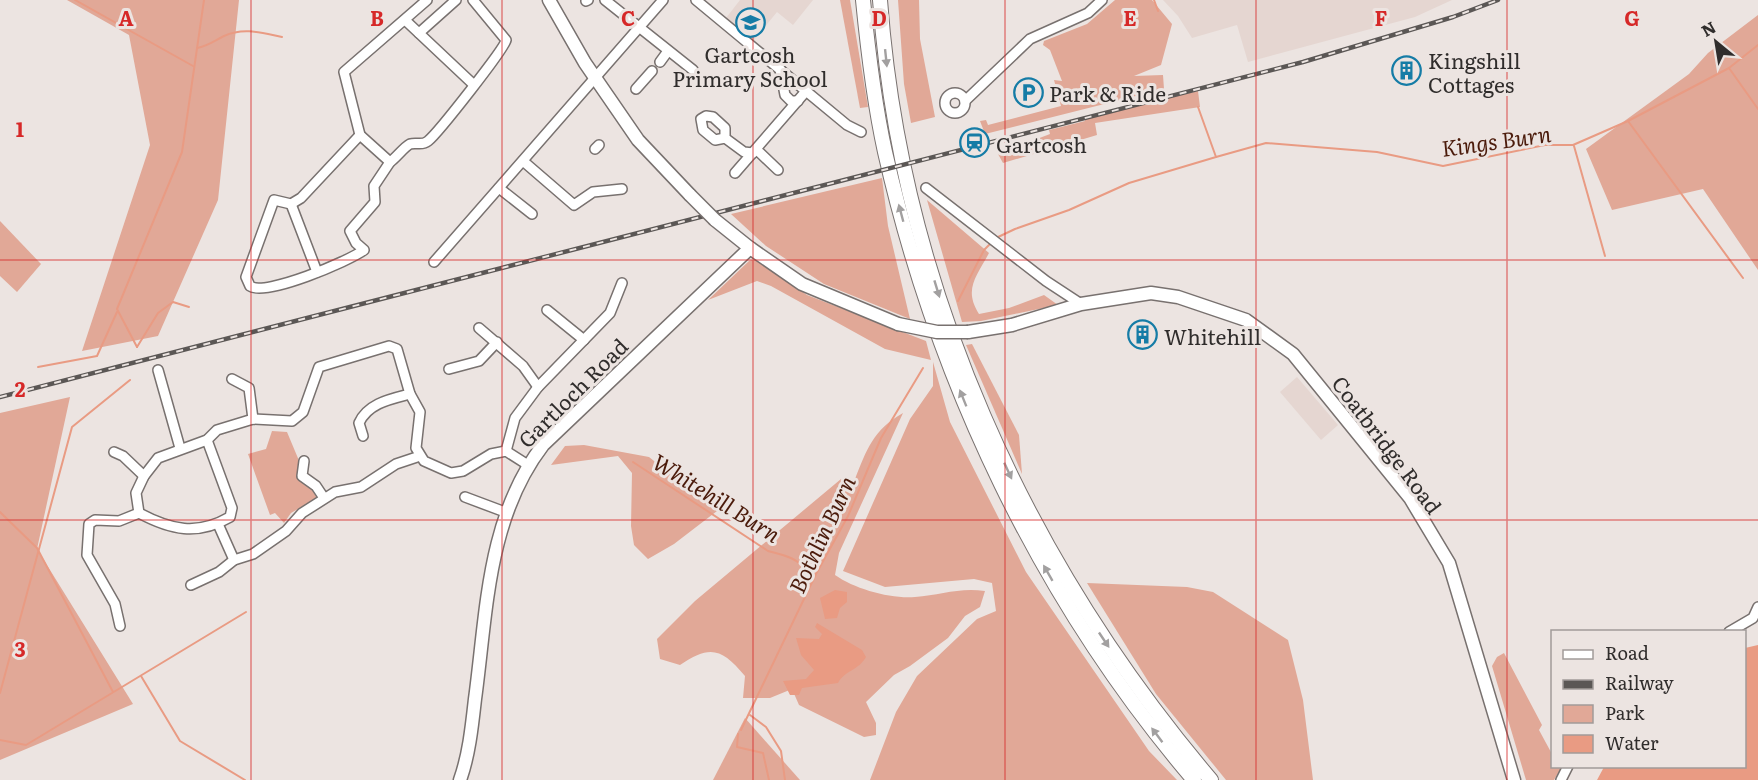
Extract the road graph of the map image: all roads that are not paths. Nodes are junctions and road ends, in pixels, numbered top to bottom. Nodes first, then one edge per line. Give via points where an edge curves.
1 (427, 0) edge
2 (456, 0) edge
3 (473, 0) edge
4 (549, 0) edge
5 (605, 0) edge
6 (663, 0) edge
7 (696, 0) edge
8 (862, 0) edge
9 (881, 0) edge
10 (1102, 0) edge
11 (405, 20) junction
12 (640, 27) junction
13 (419, 33) junction
14 (668, 51) junction
15 (660, 62) dead end
16 (779, 68) junction
17 (693, 70) dead end
18 (652, 71) dead end
19 (596, 79) junction
20 (474, 85) junction
21 (636, 89) dead end
22 (807, 90) junction
23 (798, 101) junction
24 (965, 101) dead end
25 (861, 132) dead end
26 (360, 135) junction
27 (725, 138) dead end
28 (755, 151) junction
29 (523, 161) junction
30 (390, 162) junction
31 (778, 170) dead end
32 (735, 173) dead end
33 (499, 188) junction
34 (926, 188) dead end
35 (622, 189) dead end
36 (291, 204) junction
37 (532, 214) dead end
38 (750, 248) junction
39 (434, 262) dead end
40 (316, 272) junction
41 (622, 283) dead end
42 (1081, 304) junction
43 (547, 310) dead end
44 (479, 328) dead end
45 (584, 340) junction
46 (497, 342) junction
47 (449, 369) dead end
48 (159, 370) dead end
49 (232, 379) dead end
50 (538, 387) junction
51 (410, 394) junction
52 (253, 419) junction
53 (363, 435) dead end
54 (207, 440) junction
55 (180, 448) junction
56 (506, 451) junction
57 (114, 452) dead end
58 (420, 456) junction
59 (304, 461) dead end
60 (528, 465) junction
61 (144, 476) junction
62 (465, 497) dead end
63 (324, 498) junction
64 (505, 512) junction
65 (139, 513) junction
66 (218, 524) junction
67 (234, 560) junction
68 (191, 585) dead end
69 (1758, 607) edge
70 (120, 626) dead end
71 (1733, 630) edge
72 (460, 780) edge
73 (1194, 780) edge
74 (1211, 780) edge
75 (1514, 780) edge

1 - 11 street
2 - 13 street
3 - 20 street via 506,40
4 - 19 main road, Coatbridge Road
5 - 12 street
6 - 12 street
7 - 16 street
73 -> 8 highway via 1117,682 1058,590 1005,494 969,414 926,297 885,152
9 -> 74 highway via 886,66 920,232 980,410 1017,489 1074,593 1128,675
10 - 24 street via 1088,13 1030,39
11 - 13 street
11 - 26 street via 344,72
12 - 14 street
12 - 19 street
13 - 20 street
14 - 15 street
14 - 17 street
16 - 22 street
16 - 23 street via 785,95
18 - 21 street
19 - 29 street
19 - 38 main road, Coatbridge Road, bridge via 638,140 715,220
20 - 30 street via 428,141 410,144
22 - 23 street
22 - 25 street via 847,125
23 - 28 street
26 - 30 street
26 - 36 street
27 - 28 street via 744,152
28 - 31 street
28 - 32 street
29 - 33 street
29 - 35 street via 574,205 593,192
30 - 40 street via 374,186 375,202 350,231 364,250
33 - 37 street
33 - 39 street
34 - 42 street
36 - 40 street
36 - 40 street via 274,200 247,282 259,289
38 - 42 main road, Coatbridge Road, bridge via 802,284 866,313 937,332 1012,325
38 - 60 main road, Gartloch Road via 543,446
41 - 45 street via 610,313
42 - 75 main road, Coatbridge Road via 1151,292 1178,297 1246,320 1293,354 1410,498 1449,563
43 - 45 street
44 - 46 street
45 - 50 street
46 - 47 street via 479,361
46 - 50 street via 524,366
48 - 55 street
49 - 52 street via 249,388
50 - 56 street via 515,418
51 - 52 street via 397,350 389,346 319,367 303,412 292,421
51 - 53 street via 373,407 359,423
51 - 58 street via 420,412 416,448
52 - 54 street via 217,430
54 - 55 street
54 - 66 street via 232,508 230,517
55 - 61 street via 158,458
56 - 58 street via 451,473 430,466
56 - 60 street
57 - 61 street
58 - 63 street via 396,464 361,487
59 - 63 street via 302,476
60 - 64 main road, Gartloch Road
61 - 65 street via 136,494
62 - 64 street
63 - 67 street via 253,554
64 - 72 main road, Gartloch Road via 495,546 471,733
65 - 66 street via 180,530
65 - 70 street via 119,521 95,519 89,524 87,555 115,604
66 - 67 street
67 - 68 street
69 - 71 street via 1754,618

